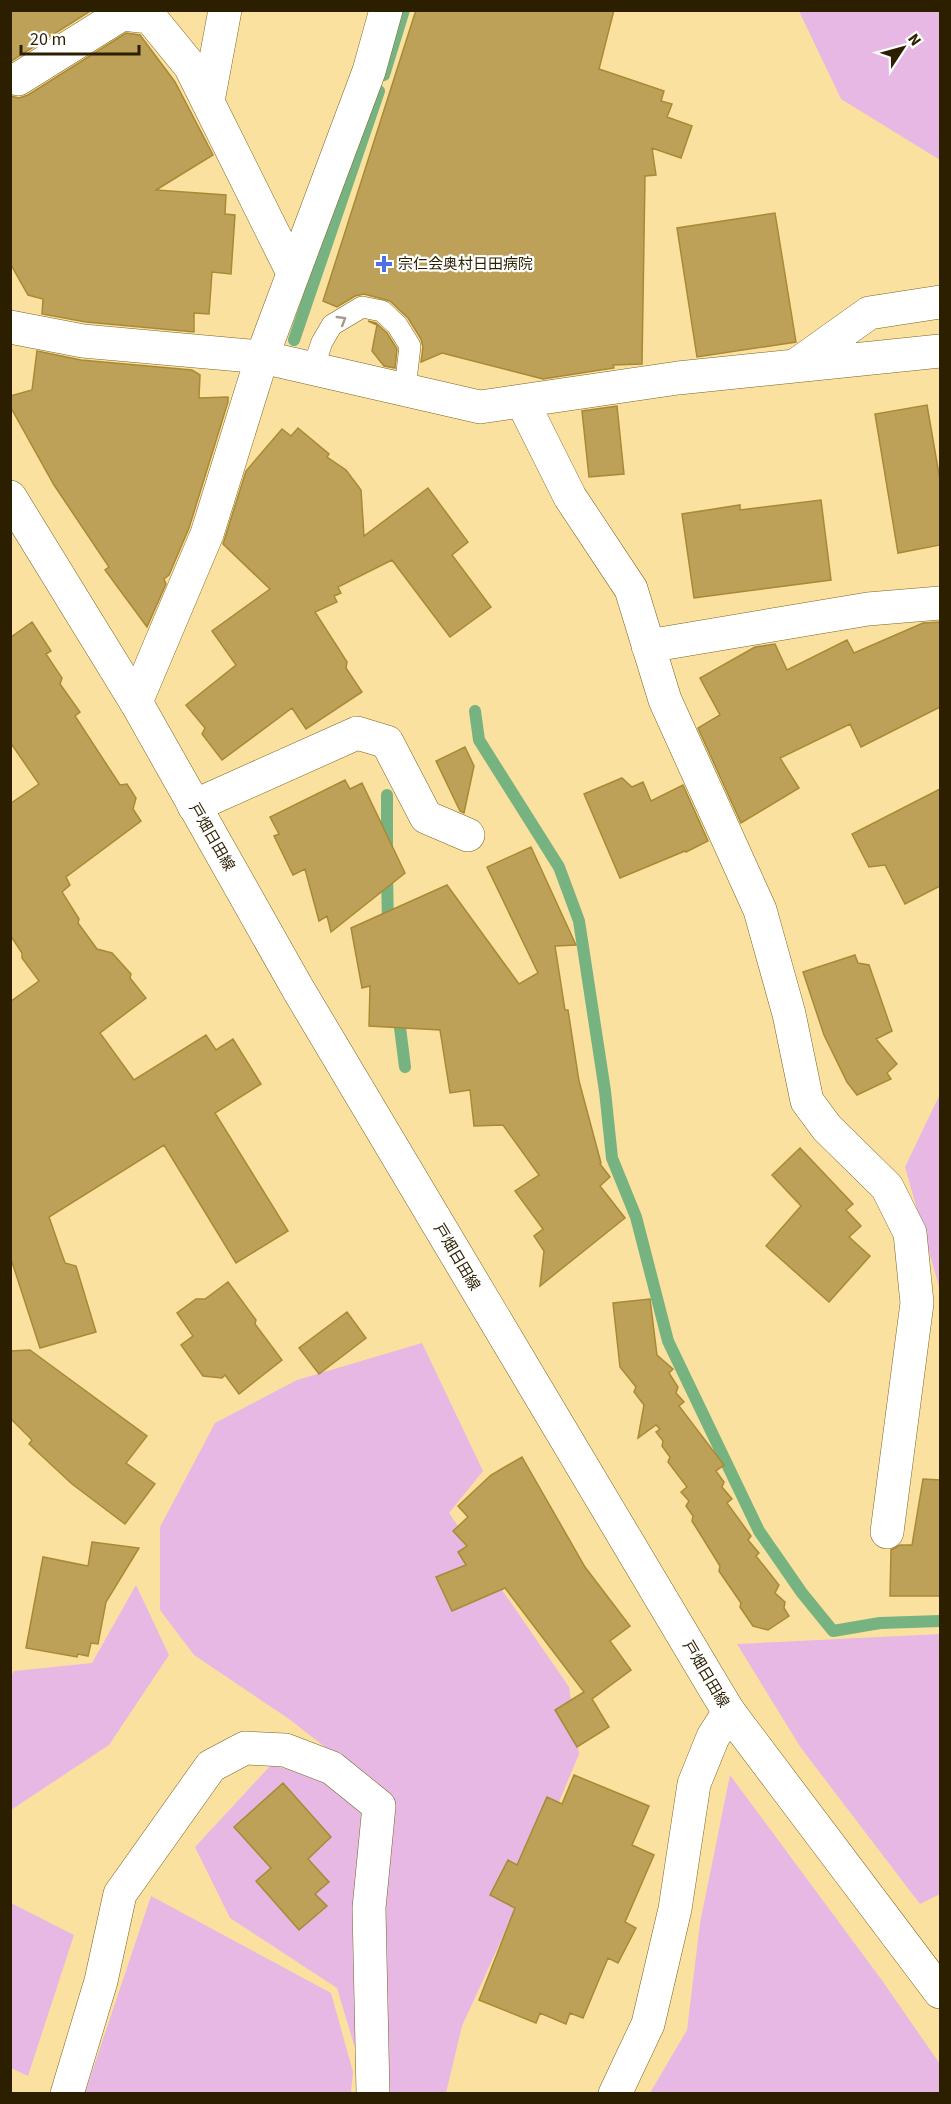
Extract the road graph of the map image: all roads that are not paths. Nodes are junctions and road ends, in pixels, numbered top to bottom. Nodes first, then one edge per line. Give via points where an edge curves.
1 (225, 10) edge
2 (386, 10) edge
3 (18, 79) dead end
4 (208, 101) junction
5 (293, 273) junction
6 (940, 302) edge
7 (10, 327) edge
8 (940, 351) edge
9 (262, 357) junction
10 (798, 364) junction
11 (313, 368) junction
12 (405, 389) junction
13 (522, 401) junction
14 (10, 497) edge
15 (940, 603) edge
16 (648, 646) junction
17 (136, 702) junction
18 (194, 806) junction
19 (468, 835) dead end
20 (887, 1532) dead end
21 (729, 1712) junction
22 (940, 1992) edge
23 (67, 2094) edge
24 (373, 2094) edge
25 (615, 2094) edge

1 - 4 street
2 - 5 street via 369,72
3 - 4 street via 122,14 150,17 190,66
4 - 5 street
5 - 9 street
6 - 10 street via 869,313
7 - 9 street via 83,341
8 - 10 street
9 - 11 street
9 - 17 street via 207,534
10 - 13 street
11 - 12 street
11 -> 12 lane via 332,325 362,307 382,311 410,346
12 - 13 street via 480,407
13 - 16 street via 570,497 631,589
14 - 17 street, 戸畑日田線
15 - 16 street via 868,609
16 - 20 street via 665,700 760,910 789,1014 807,1101 827,1128 887,1187 910,1233 918,1303
17 - 18 street, 戸畑日田線
18 - 19 street via 357,732 387,742 426,817
18 - 21 street, 戸畑日田線 via 298,989
21 - 22 street, 戸畑日田線
21 - 25 street via 713,1737 694,1784 675,1909 648,2024
23 - 24 street via 120,1894 211,1766 246,1748 285,1750 332,1768 379,1806 369,1908

